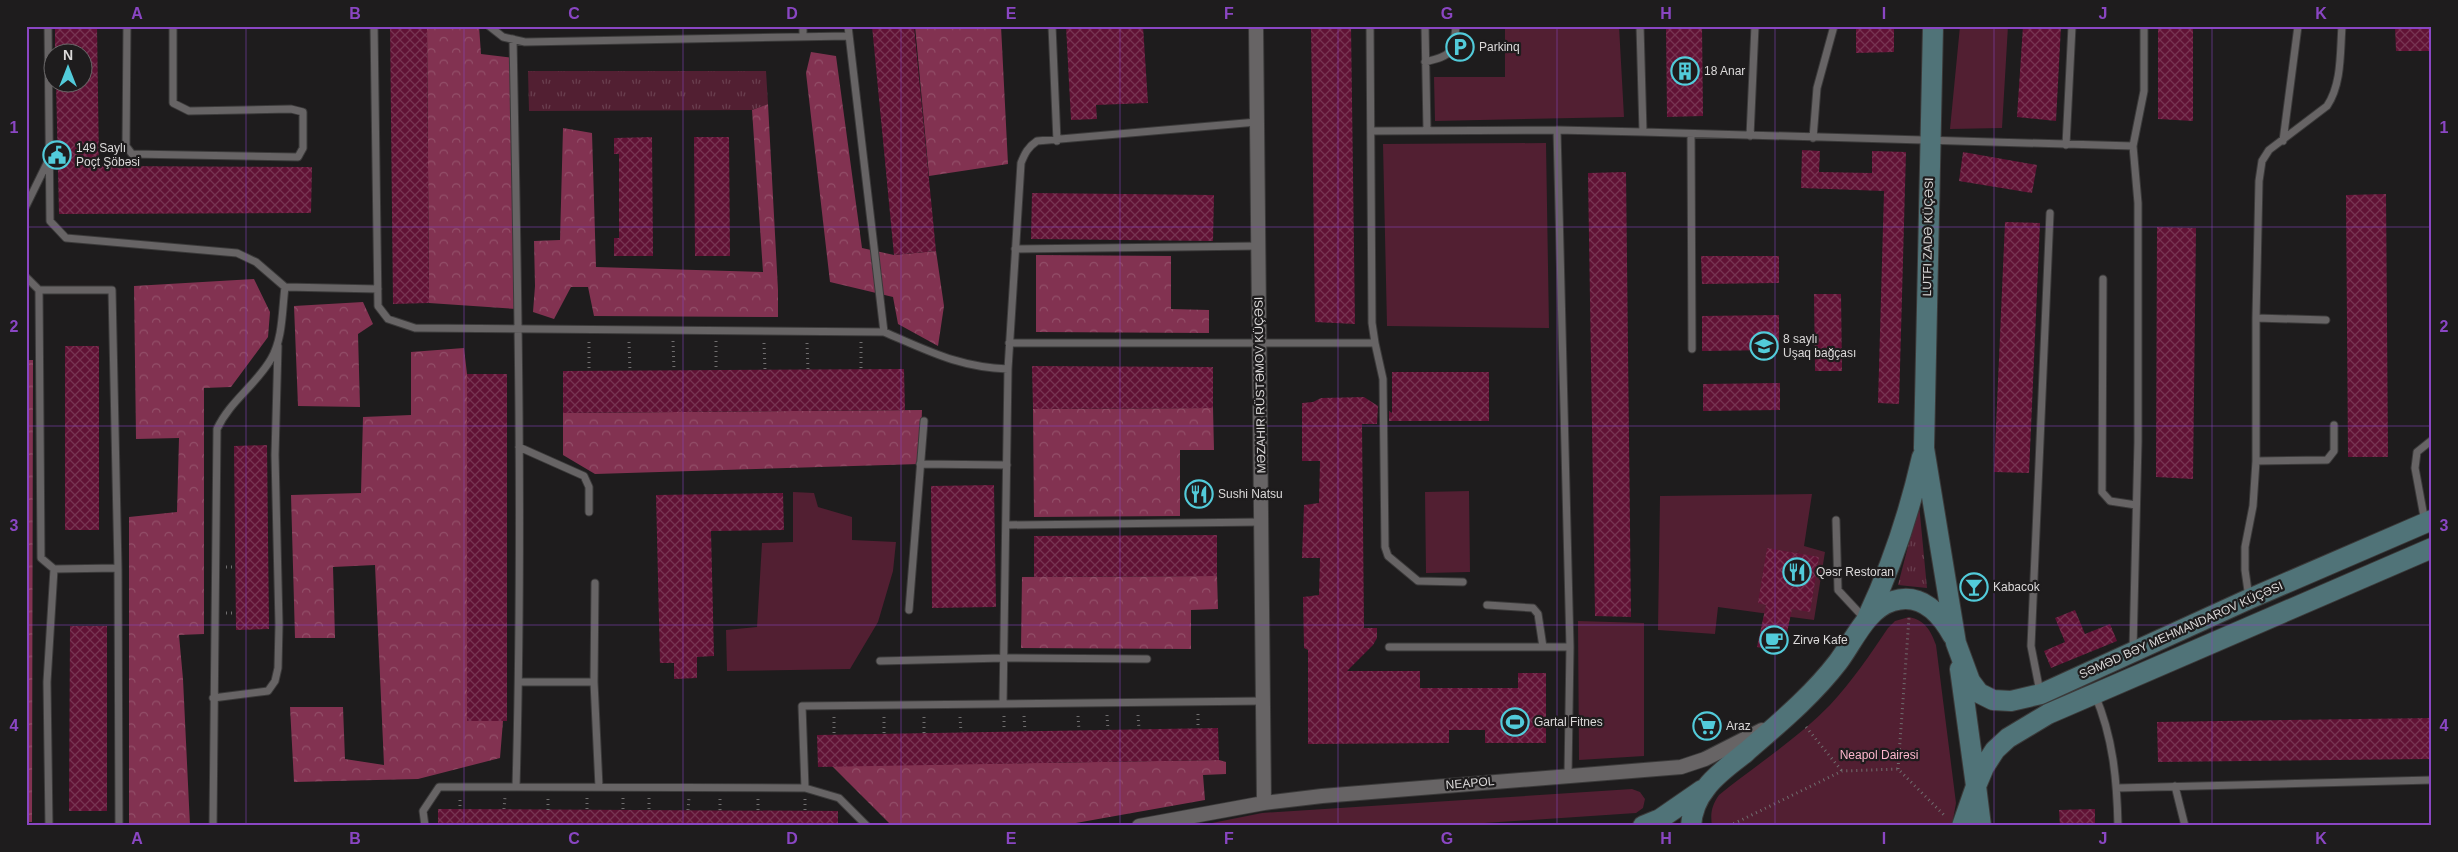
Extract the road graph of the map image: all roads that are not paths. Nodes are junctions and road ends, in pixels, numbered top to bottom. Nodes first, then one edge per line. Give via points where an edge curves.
1 (48, 26) edge
2 (127, 26) edge
3 (173, 26) edge
4 (374, 26) edge
5 (489, 26) edge
6 (803, 26) edge
7 (848, 26) edge
8 (1052, 26) edge
9 (1256, 26) edge
10 (1370, 26) edge
11 (1425, 26) edge
12 (1456, 26) edge
13 (1640, 26) edge
14 (1755, 26) edge
15 (1834, 26) edge
16 (1933, 26) edge
17 (2072, 26) edge
18 (2144, 26) edge
19 (2298, 26) edge
20 (2342, 26) edge
21 (849, 36) junction
22 (803, 37) junction
23 (513, 40) junction
24 (1425, 62) junction
25 (1257, 122) junction
26 (1427, 130) junction
27 (1557, 130) junction
28 (1372, 131) junction
29 (1643, 132) junction
30 (1691, 134) junction
31 (1750, 136) junction
32 (1813, 138) junction
33 (1930, 140) junction
34 (1057, 141) junction
35 (2282, 141) junction
36 (2066, 145) junction
37 (2133, 146) junction
38 (50, 157) junction
39 (26, 206) edge
40 (2050, 214) dead end
41 (1258, 246) junction
42 (1015, 249) junction
43 (26, 277) edge
44 (2103, 279) dead end
45 (285, 287) junction
46 (378, 289) junction
47 (39, 290) junction
48 (2256, 318) junction
49 (2326, 320) dead end
50 (518, 329) junction
51 (884, 332) junction
52 (1260, 342) junction
53 (1009, 343) junction
54 (1375, 343) junction
55 (278, 344) junction
56 (1692, 349) dead end
57 (1008, 369) junction
58 (924, 422) dead end
59 (2334, 426) dead end
60 (2432, 440) edge
61 (519, 447) junction
62 (1924, 448) junction
63 (2256, 461) junction
64 (920, 464) junction
65 (1007, 465) junction
66 (2136, 505) junction
67 (589, 512) dead end
68 (1836, 520) dead end
69 (2428, 521) edge
70 (1261, 522) junction
71 (1007, 525) junction
72 (2432, 548) edge
73 (118, 568) junction
74 (54, 569) junction
75 (1463, 582) dead end
76 (595, 583) dead end
77 (2249, 598) junction
78 (1487, 605) dead end
79 (908, 610) dead end
80 (1866, 620) junction
81 (1956, 643) junction
82 (1390, 647) dead end
83 (1543, 647) junction
84 (1570, 647) junction
85 (2133, 650) junction
86 (1004, 658) junction
87 (1147, 659) dead end
88 (880, 661) dead end
89 (519, 682) junction
90 (594, 682) junction
91 (2040, 694) junction
92 (2094, 695) junction
93 (213, 698) junction
94 (1263, 701) junction
95 (1003, 703) junction
96 (1791, 713) junction
97 (1568, 775) junction
98 (2432, 780) edge
99 (1707, 786) junction
100 (1976, 786) junction
101 (2174, 786) junction
102 (516, 787) junction
103 (599, 787) junction
104 (805, 788) junction
105 (2117, 788) junction
106 (1264, 804) junction
107 (1954, 822) edge
108 (49, 826) edge
109 (119, 826) edge
110 (213, 826) edge
111 (425, 826) edge
112 (867, 826) edge
113 (1139, 826) edge
114 (1643, 826) edge
115 (1691, 826) edge
116 (1981, 826) edge
117 (2118, 826) edge
118 (2185, 826) edge

1 - 38 lane
2 - 3 lane via 126,146 132,154 298,157 303,148 303,112 291,109 189,111 173,104
4 - 46 lane
5 - 23 lane
6 - 22 lane
7 - 21 lane
8 - 34 lane
9 - 25 street, MƏZAHIR RÜSTƏMOV KÜÇƏSI
10 - 28 lane
11 - 24 lane
12 - 24 lane via 1450,53
13 - 29 lane
14 - 31 lane
15 - 32 lane via 1817,88
16 - 33 main road, LUTFI ZADƏ KÜÇƏSI
17 - 36 lane
18 - 37 lane via 2144,91
19 - 35 lane
20 - 35 lane via 2333,97 2327,106
21 - 22 lane
21 - 51 lane
22 - 23 lane
23 - 50 lane
24 - 26 lane
25 - 34 lane
25 - 41 street, MƏZAHIR RÜSTƏMOV KÜÇƏSI
26 - 27 lane
26 - 28 lane
27 - 29 lane
27 - 84 lane
28 - 54 lane via 1372,322
29 - 30 lane
30 - 31 lane
30 - 56 lane
31 - 32 lane
32 - 33 lane
33 - 36 lane
33 - 62 main road, LUTFI ZADƏ KÜÇƏSI
34 - 42 lane via 1037,142 1030,146 1021,163
35 - 48 lane via 2269,150 2262,161 2259,181
36 - 37 lane
37 - 66 lane via 2138,203
38 - 39 lane
38 - 45 lane via 50,221 66,238 237,253 256,262
40 - 91 lane via 2031,646
41 - 42 lane
41 - 52 street, MƏZAHIR RÜSTƏMOV KÜÇƏSI
42 - 53 lane
43 - 47 lane
44 - 66 lane via 2102,492 2110,501
45 - 46 lane
45 - 55 lane
46 - 50 lane via 378,306 388,320 415,328
47 - 73 lane via 112,290
47 - 74 lane via 41,558
48 - 49 lane
48 - 63 lane
50 - 51 lane
50 - 61 lane
51 - 57 lane via 953,362
52 - 53 lane
52 - 54 lane
52 - 70 street, MƏZAHIR RÜSTƏMOV KÜÇƏSI
53 - 57 lane
54 - 75 lane via 1383,379 1385,547 1388,556 1418,581
55 - 93 lane via 271,360 223,414 216,429
55 - 93 lane via 275,455 278,668 268,691
57 - 65 lane
58 - 64 lane
59 - 63 lane via 2334,451 2327,460
60 - 69 lane via 2417,452 2415,468
61 - 67 lane via 584,476 589,487
61 - 89 lane
62 - 80 main road via 1897,550
62 - 81 main road
63 - 77 lane via 2253,506 2245,547
64 - 65 lane
64 - 79 lane
65 - 71 lane
66 - 85 lane
68 - 80 lane via 1838,590
69 - 77 main road, SƏMƏD BƏY MEHMANDAROV KÜÇƏSI
70 - 71 lane
70 - 94 street, MƏZAHIR RÜSTƏMOV KÜÇƏSI
71 - 86 lane
72 - 92 main road, SƏMƏD BƏY MEHMANDAROV KÜÇƏSI
73 - 74 lane
73 - 109 lane
74 - 108 lane via 47,682
76 - 90 lane
77 - 85 main road, SƏMƏD BƏY MEHMANDAROV KÜÇƏSI
78 - 83 lane via 1533,608 1538,614
80 - 81 main road via 1893,601 1905,598 1923,602 1945,622
80 - 96 main road via 1818,687
81 - 91 main road, SƏMƏD BƏY MEHMANDAROV KÜÇƏSI via 1970,681 1979,693 1993,700 2011,701
81 - 100 main road
82 - 83 lane
83 - 84 lane
84 - 97 lane
85 - 91 main road, SƏMƏD BƏY MEHMANDAROV KÜÇƏSI
86 - 87 lane
86 - 88 lane
86 - 95 lane
89 - 90 lane
89 - 102 lane
90 - 103 lane
92 - 100 main road, SƏMƏD BƏY MEHMANDAROV KÜÇƏSI via 2048,714 2008,738 1995,750
92 - 105 lane via 2110,736
93 - 110 lane
94 - 95 lane
94 - 106 street, MƏZAHIR RÜSTƏMOV KÜÇƏSI
95 - 104 lane via 802,706
96 - 97 street, NEAPOL via 1734,746 1681,767
96 - 99 main road
97 - 106 street, NEAPOL
98 - 101 lane
99 - 114 main road via 1660,819
99 - 115 main road via 1692,814
100 - 107 main road, SƏMƏD BƏY MEHMANDAROV KÜÇƏSI
100 - 116 main road
101 - 105 lane
101 - 118 lane
102 - 103 lane
102 - 111 lane via 439,787 423,811
103 - 104 lane
104 - 112 lane via 839,798
105 - 117 lane
106 - 113 street, NEAPOL

